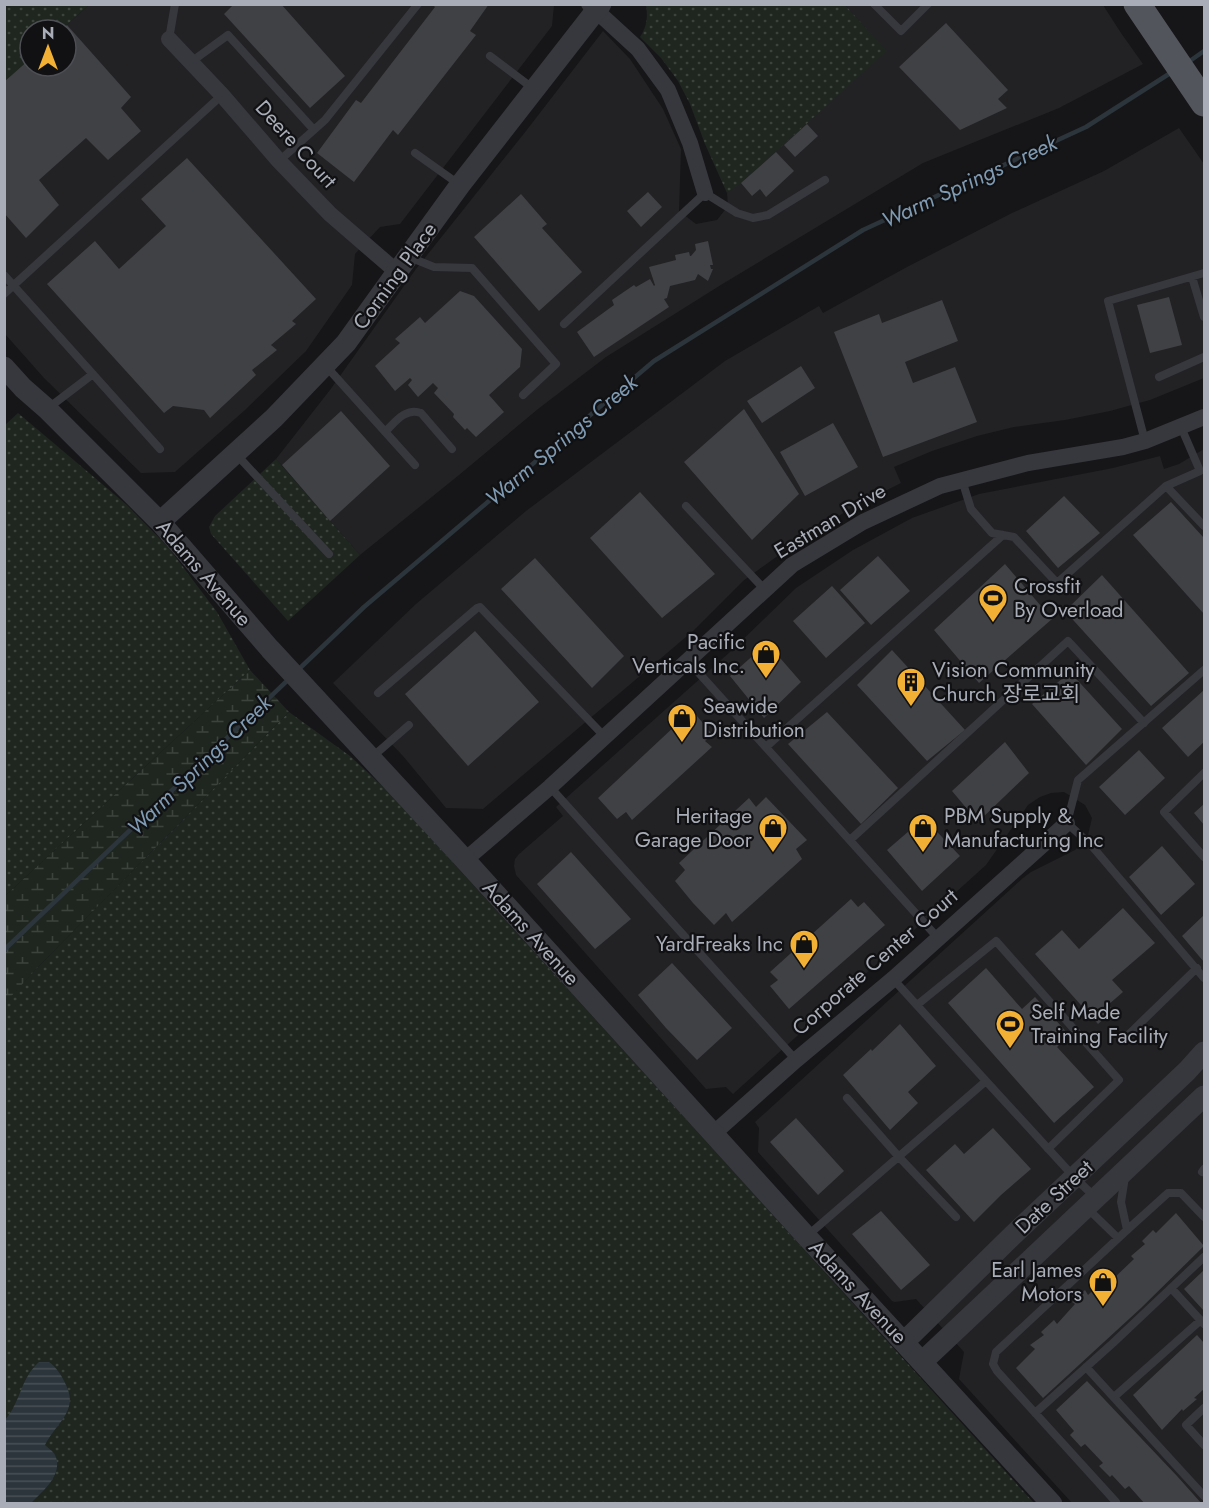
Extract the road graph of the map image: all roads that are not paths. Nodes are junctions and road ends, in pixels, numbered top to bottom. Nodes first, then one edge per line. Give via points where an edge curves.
1 (176, 4) edge
2 (418, 4) edge
3 (874, 4) edge
4 (928, 4) edge
5 (1137, 4) edge
6 (596, 6) edge
7 (169, 39) joint
8 (490, 56) dead end
9 (191, 62) junction
10 (535, 90) junction
11 (222, 95) junction
12 (1199, 95) edge
13 (314, 130) junction
14 (415, 153) dead end
15 (279, 161) junction
16 (825, 180) dead end
17 (460, 185) junction
18 (705, 193) junction
19 (403, 264) junction
20 (1204, 273) edge
21 (4, 275) edge
22 (1192, 276) junction
23 (14, 286) junction
24 (4, 294) edge
25 (1202, 300) edge
26 (1204, 316) edge
27 (564, 324) dead end
28 (1204, 357) edge
29 (325, 365) junction
30 (93, 374) junction
31 (10, 377) edge
32 (1159, 377) dead end
33 (523, 395) dead end
34 (47, 410) junction
35 (1204, 417) edge
36 (1181, 427) junction
37 (385, 432) junction
38 (1145, 441) junction
39 (160, 449) dead end
40 (453, 449) dead end
41 (236, 454) junction
42 (415, 465) dead end
43 (962, 480) junction
44 (1166, 486) junction
45 (686, 506) dead end
46 (160, 522) junction
47 (1204, 526) edge
48 (1003, 535) junction
49 (329, 554) dead end
50 (765, 590) junction
51 (688, 661) junction
52 (1204, 670) edge
53 (378, 693) dead end
54 (1144, 723) junction
55 (409, 725) dead end
56 (605, 737) junction
57 (766, 747) junction
58 (371, 758) junction
59 (1204, 773) edge
60 (550, 787) junction
61 (1066, 823) junction
62 (850, 840) junction
63 (1204, 857) edge
64 (465, 860) junction
65 (938, 938) junction
66 (1197, 968) junction
67 (893, 978) junction
68 (1204, 978) edge
69 (917, 1005) junction
70 (1126, 1036) dead end
71 (1204, 1052) edge
72 (796, 1060) junction
73 (986, 1081) junction
74 (1204, 1096) edge
75 (847, 1098) dead end
76 (713, 1134) junction
77 (1048, 1149) junction
78 (899, 1157) junction
79 (1127, 1170) junction
80 (1075, 1178) junction
81 (1092, 1203) junction
82 (956, 1217) dead end
83 (1204, 1217) edge
84 (1127, 1230) junction
85 (806, 1236) junction
86 (1118, 1238) junction
87 (1204, 1257) edge
88 (1171, 1288) junction
89 (1203, 1322) edge
90 (904, 1342) junction
91 (922, 1362) junction
92 (1086, 1367) junction
93 (1114, 1397) junction
94 (1204, 1408) edge
95 (1035, 1413) junction
96 (1204, 1445) edge
97 (1204, 1496) edge
98 (1052, 1503) edge
99 (1116, 1503) edge

1 - 7 lane
2 - 13 lane
3 - 4 lane via 901,31
5 - 12 main road
6 - 10 street, Corning Place
6 - 18 street via 638,49 668,90
7 - 9 street, Deere Court
8 - 10 lane
9 - 11 street, Deere Court
9 - 13 lane via 228,35
10 - 17 street, Corning Place
11 - 15 street, Deere Court
11 - 23 lane
13 - 15 lane
14 - 17 lane
15 - 19 street, Deere Court via 330,214
16 - 18 lane via 768,215 753,218
17 - 19 street, Corning Place
18 - 27 lane
19 - 29 street, Corning Place via 346,343
19 - 33 lane via 472,268 556,364
20 - 22 lane
21 - 23 lane
22 - 25 lane
22 - 38 lane via 1108,301
23 - 24 lane
23 - 30 lane
25 - 26 lane
28 - 32 lane
29 - 37 lane
29 - 41 street, Corning Place
30 - 34 lane
30 - 39 lane
31 - 34 street, Adams Avenue
34 - 46 street, Adams Avenue
35 - 36 street, Eastman Drive
36 - 38 street, Eastman Drive
36 - 44 lane via 1200,471
37 - 40 lane via 406,412 414,410
37 - 42 lane
38 - 43 street, Eastman Drive
41 - 46 street, Corning Place
41 - 49 lane
43 - 48 lane via 971,509 992,533
43 - 50 street, Eastman Drive via 940,486 863,522 792,565
44 - 47 lane
44 - 48 lane via 1057,583 1014,537
45 - 50 lane
46 - 58 street, Adams Avenue
48 - 57 lane
50 - 51 street, Eastman Drive
51 - 56 street, Eastman Drive
51 - 57 lane
52 - 54 lane
53 - 56 lane via 480,607
54 - 61 lane via 1078,780
54 - 62 lane via 1068,641
55 - 58 lane
56 - 60 street, Eastman Drive
57 - 62 lane
58 - 64 street, Adams Avenue
59 - 63 lane via 1164,812
60 - 64 street, Eastman Drive
60 - 72 lane
61 - 65 street, Corporate Center Court
61 - 66 lane via 1091,845
62 - 65 lane
64 - 76 street, Adams Avenue
65 - 67 street, Corporate Center Court
66 - 68 lane
66 - 70 lane
67 - 69 lane
67 - 72 street, Corporate Center Court
69 - 73 lane
69 - 77 lane via 996,941 1119,1080
71 - 80 street, Date Street
72 - 76 street, Corporate Center Court
73 - 77 lane
73 - 78 lane
74 - 79 street, Date Street
75 - 78 lane
76 - 85 street, Adams Avenue
77 - 80 lane
78 - 82 lane
78 - 85 lane
79 - 81 street, Date Street
79 - 84 lane via 1121,1202
80 - 81 lane
80 - 90 street, Date Street
81 - 86 lane
81 - 91 street, Date Street
83 - 84 lane via 1181,1193 1168,1193
84 - 86 lane
85 - 90 street, Adams Avenue
86 - 95 lane via 996,1352 993,1364 997,1371
87 - 88 lane
88 - 89 lane
88 - 92 lane
89 - 93 lane
90 - 91 street, Adams Avenue
91 - 98 street, Adams Avenue
92 - 93 lane
92 - 95 lane
93 - 97 lane
94 - 96 lane via 1186,1425
95 - 99 lane

